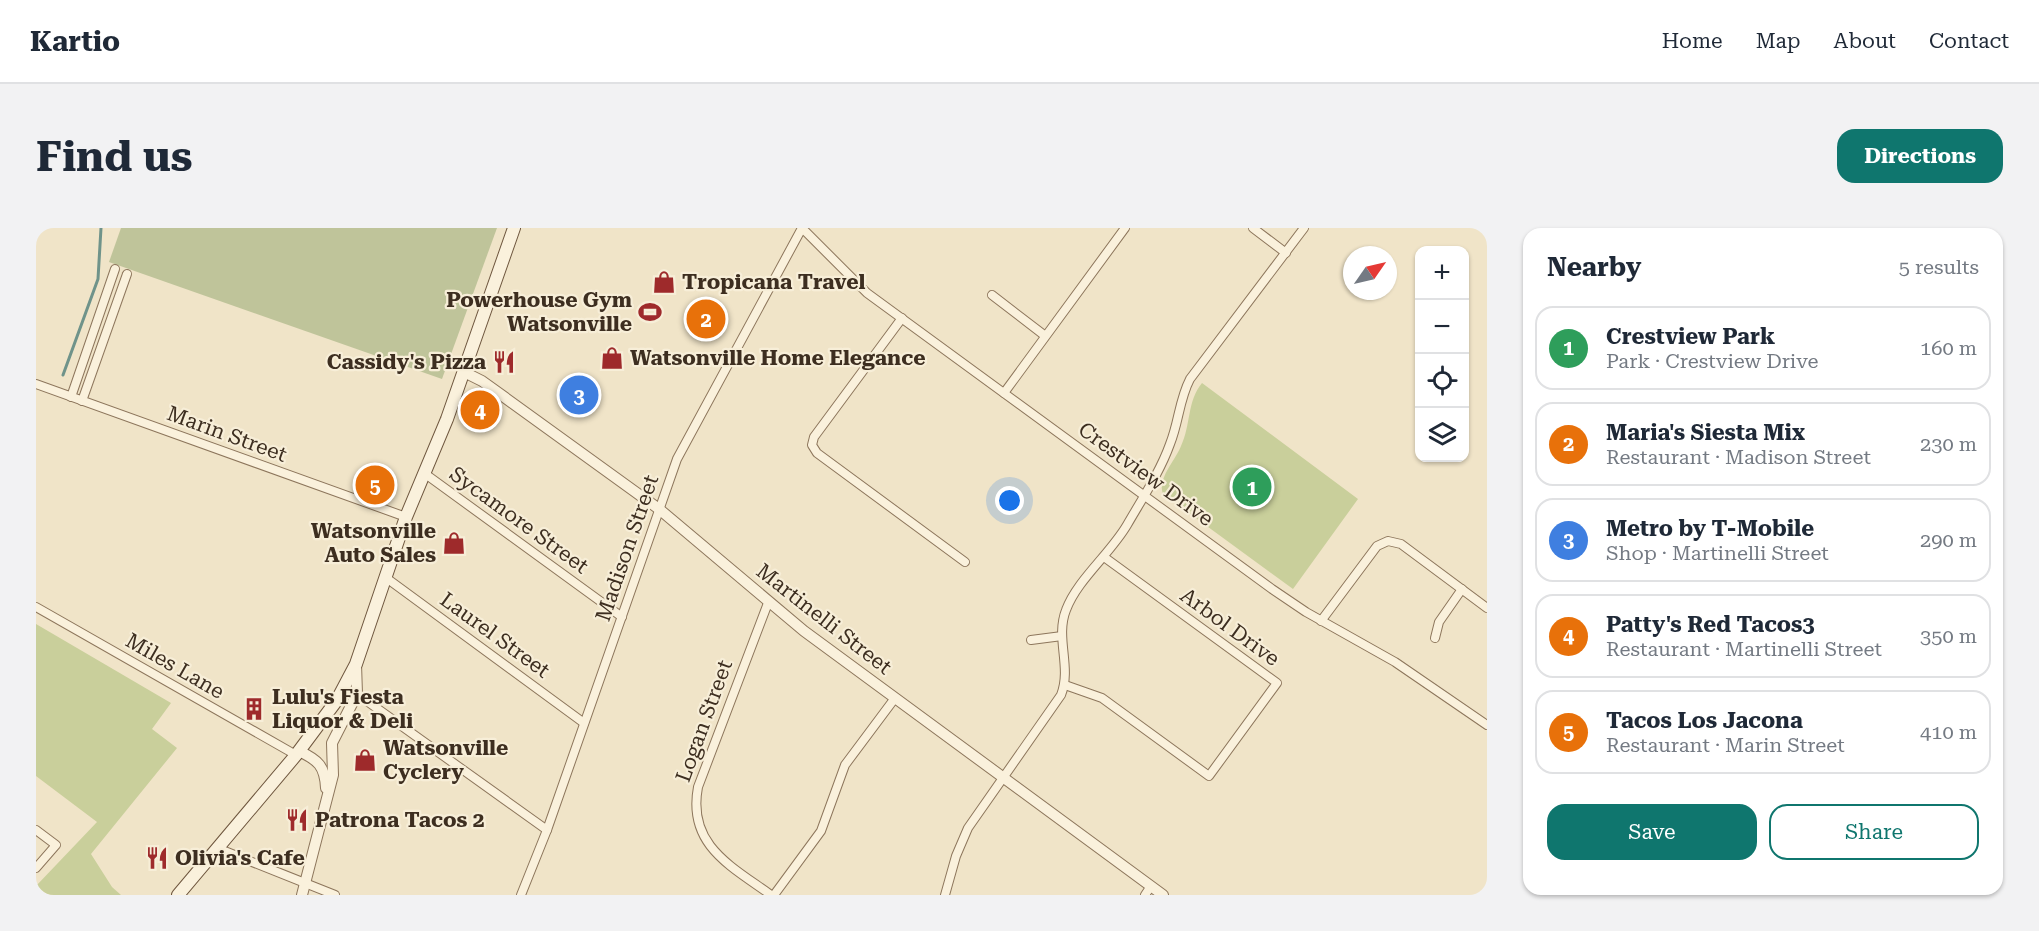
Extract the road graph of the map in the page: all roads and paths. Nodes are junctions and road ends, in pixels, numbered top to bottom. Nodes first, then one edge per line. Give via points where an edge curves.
1 (514, 228) edge
2 (802, 228) edge
3 (1125, 228) edge
4 (1253, 228) edge
5 (1304, 228) edge
6 (1286, 253) junction
7 (115, 269) dead end
8 (127, 274) dead end
9 (992, 295) dead end
10 (902, 318) junction
11 (1044, 335) junction
12 (464, 372) junction
13 (36, 384) edge
14 (1004, 393) junction
15 (71, 397) junction
16 (82, 401) junction
17 (424, 473) junction
18 (1143, 495) junction
19 (659, 509) junction
20 (406, 517) junction
21 (1104, 557) junction
22 (965, 562) dead end
23 (385, 577) junction
24 (1462, 589) junction
25 (768, 603) junction
26 (36, 607) edge
27 (1487, 608) edge
28 (622, 616) junction
29 (1321, 621) junction
30 (1062, 636) junction
31 (1435, 638) dead end
32 (1031, 640) dead end
33 (356, 664) junction
34 (1065, 685) junction
35 (357, 694) junction
36 (895, 698) junction
37 (584, 723) junction
38 (1487, 725) edge
39 (297, 753) junction
40 (1004, 777) junction
41 (326, 797) junction
42 (36, 830) edge
43 (547, 830) junction
44 (217, 848) junction
45 (36, 868) edge
46 (305, 883) junction
47 (1148, 891) edge
48 (178, 895) edge
49 (302, 895) edge
50 (335, 895) edge
51 (521, 895) edge
52 (772, 895) edge
53 (945, 895) edge
54 (1163, 895) edge

1 - 12 main road
2 - 10 street, Crestview Drive via 859,285
2 - 19 street, Madison Street via 684,445
3 - 11 street
4 - 6 street
5 - 6 street
6 - 18 street via 1190,379 1181,397 1171,442
7 - 15 street
8 - 16 street
9 - 11 street
10 - 14 street, Crestview Drive
10 - 22 street via 812,445 817,453
11 - 14 street
12 - 17 main road
12 - 19 street, Martinelli Street
13 - 15 street, Marin Street
14 - 18 street, Crestview Drive
15 - 16 street, Marin Street
16 - 20 street, Marin Street
17 - 20 main road
17 - 28 street, Sycamore Street
18 - 21 street
18 - 29 street, Crestview Drive via 1272,590
19 - 25 street, Martinelli Street
19 - 28 street, Madison Street
20 - 23 main road
21 - 30 street via 1068,604
21 - 34 street, Arbol Drive via 1278,683 1209,776 1102,698
23 - 33 main road
23 - 37 street, Laurel Street
24 - 27 street
24 - 29 street via 1387,537
24 - 31 street via 1439,622
25 - 36 street, Martinelli Street
25 - 52 street, Logan Street via 698,786 695,807 699,825 715,853
26 - 39 street, Miles Lane
28 - 37 street, Madison Street
29 - 38 street, Crestview Drive via 1395,662
30 - 32 street
30 - 34 street
33 - 35 street
33 - 39 main road via 338,700
34 - 40 street via 1052,712
35 - 41 street via 331,748 333,772
35 - 43 street
36 - 40 street, Martinelli Street
36 - 52 street via 845,765 820,831
37 - 43 street, Madison Street
39 - 41 street via 322,765
39 - 44 main road
40 - 47 street, Martinelli Street
40 - 53 street via 965,835
41 - 46 street
42 - 45 street via 56,845
43 - 51 street, Madison Street
44 - 46 street
44 - 48 main road
46 - 49 street
46 - 50 street
47 - 54 street, Martinelli Street

